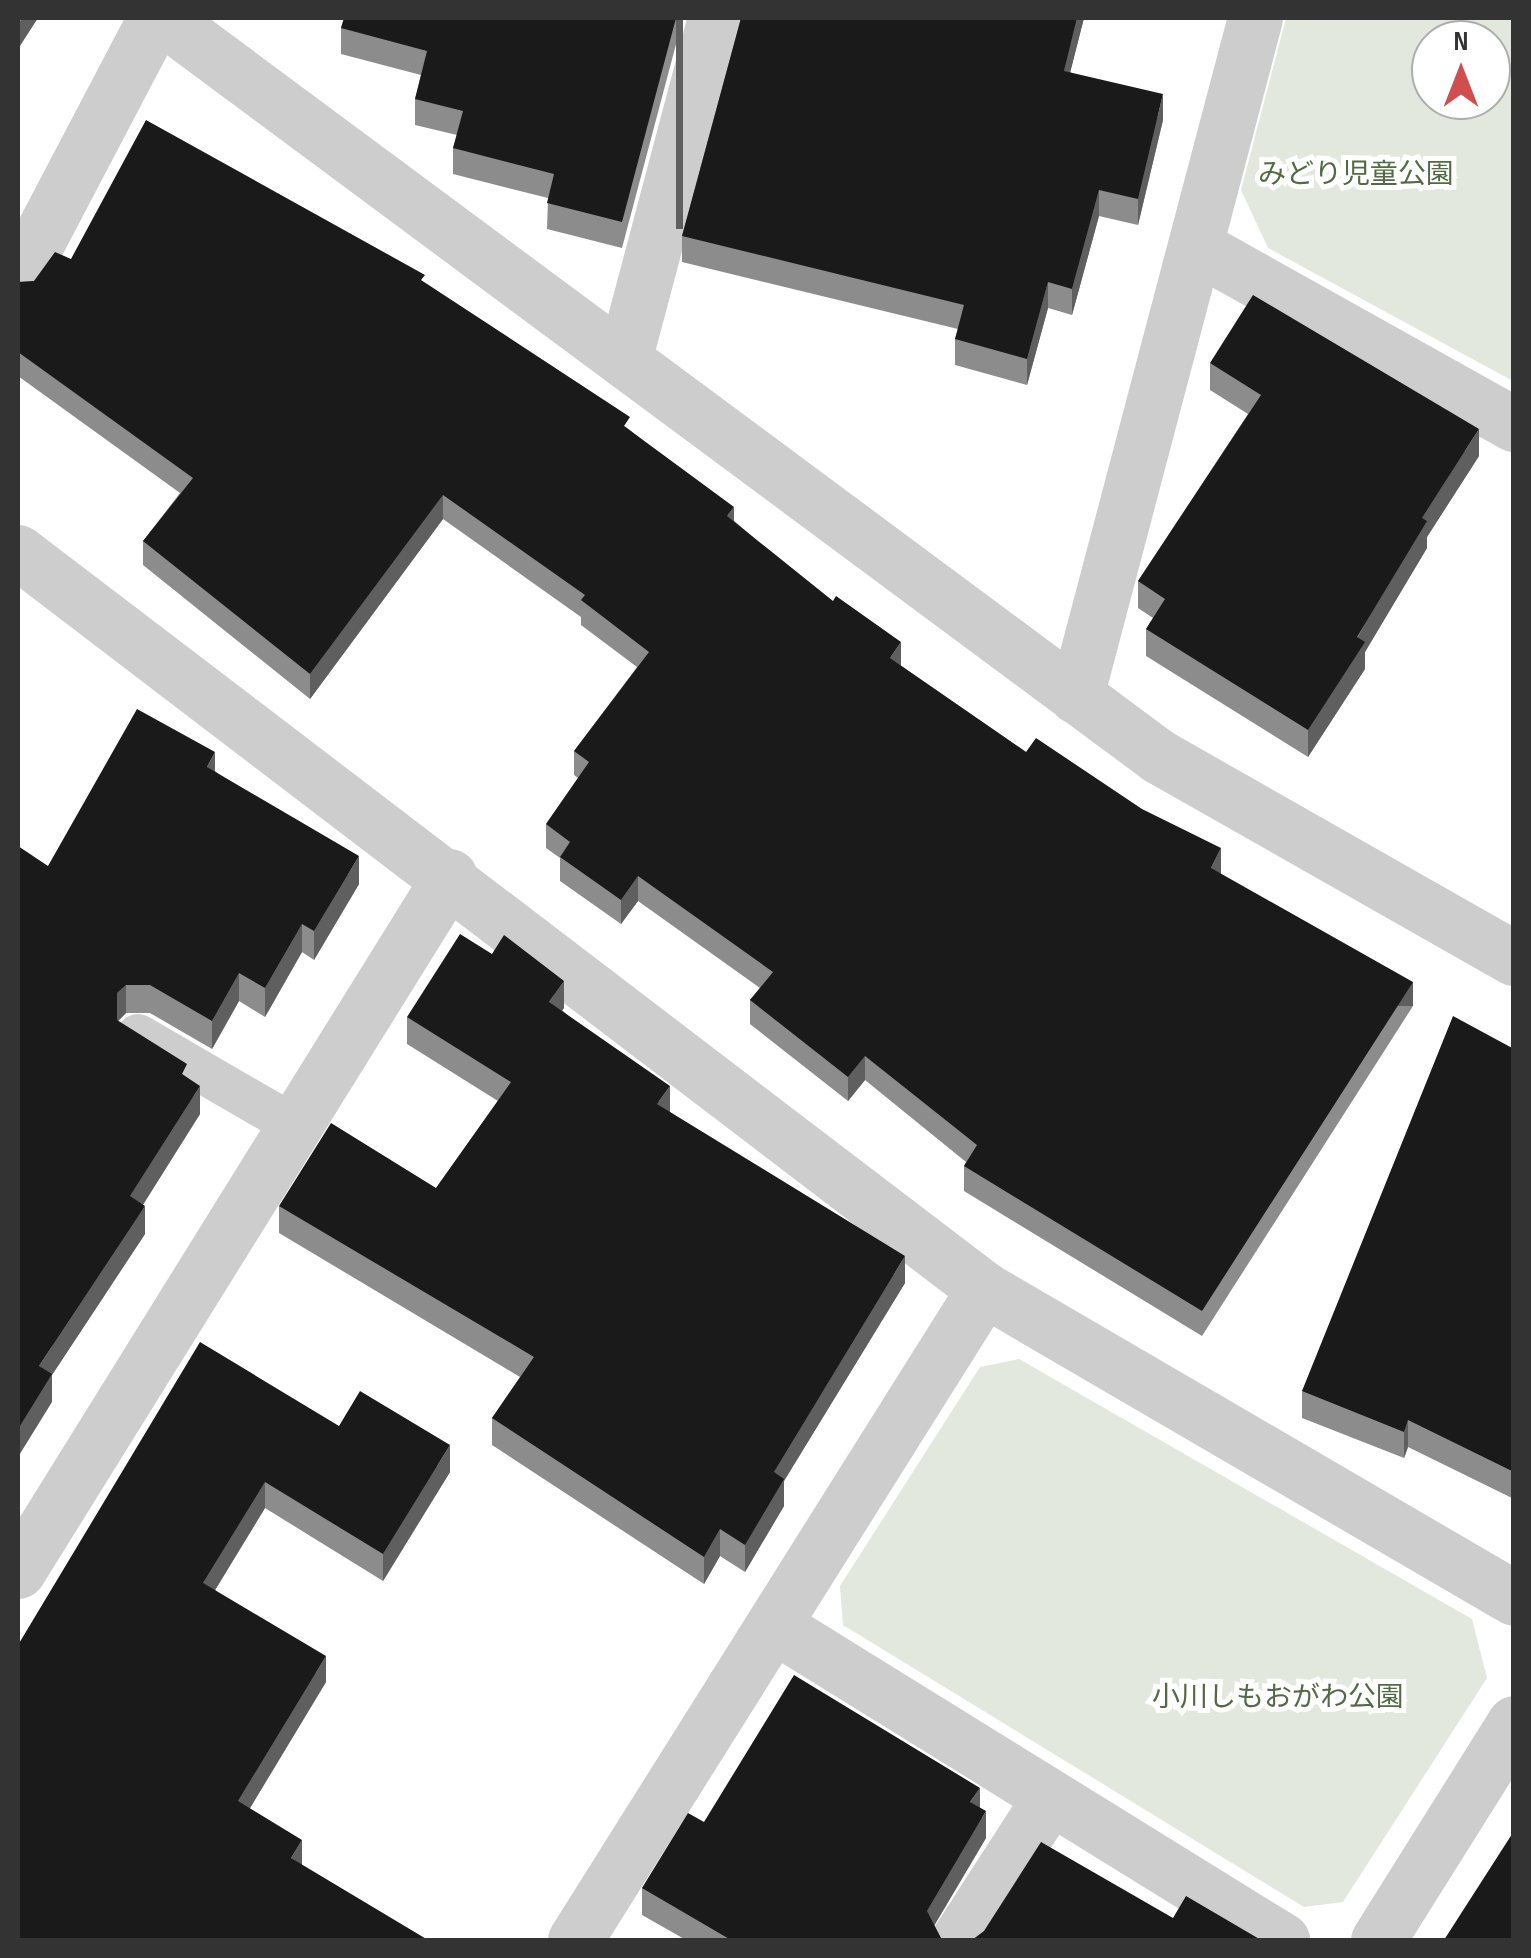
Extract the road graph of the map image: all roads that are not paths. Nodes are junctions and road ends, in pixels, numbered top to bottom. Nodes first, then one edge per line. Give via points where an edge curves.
1 (159, 18) edge
2 (715, 18) edge
3 (1255, 18) edge
4 (1195, 246) junction
5 (18, 279) edge
6 (624, 360) junction
7 (1514, 424) edge
8 (18, 552) edge
9 (1076, 696) junction
10 (450, 876) junction
11 (1514, 958) edge
12 (138, 1035) edge
13 (296, 1126) junction
14 (984, 1289) junction
15 (18, 1571) edge
16 (1514, 1598) edge
17 (773, 1625) junction
18 (1514, 1723) edge
19 (1050, 1796) junction
20 (575, 1940) edge
21 (958, 1940) edge
22 (1282, 1940) edge
23 (1378, 1940) edge

1 - 5 street
1 - 6 street
2 - 6 street
3 - 4 street
4 - 7 street
4 - 9 street
6 - 9 street
8 - 10 street
9 - 11 street via 1158,756
10 - 13 street
10 - 14 street
12 - 13 lane
13 - 15 street
14 - 16 street
14 - 17 street
17 - 19 street
17 - 20 street
18 - 23 street
19 - 21 street
19 - 22 street

